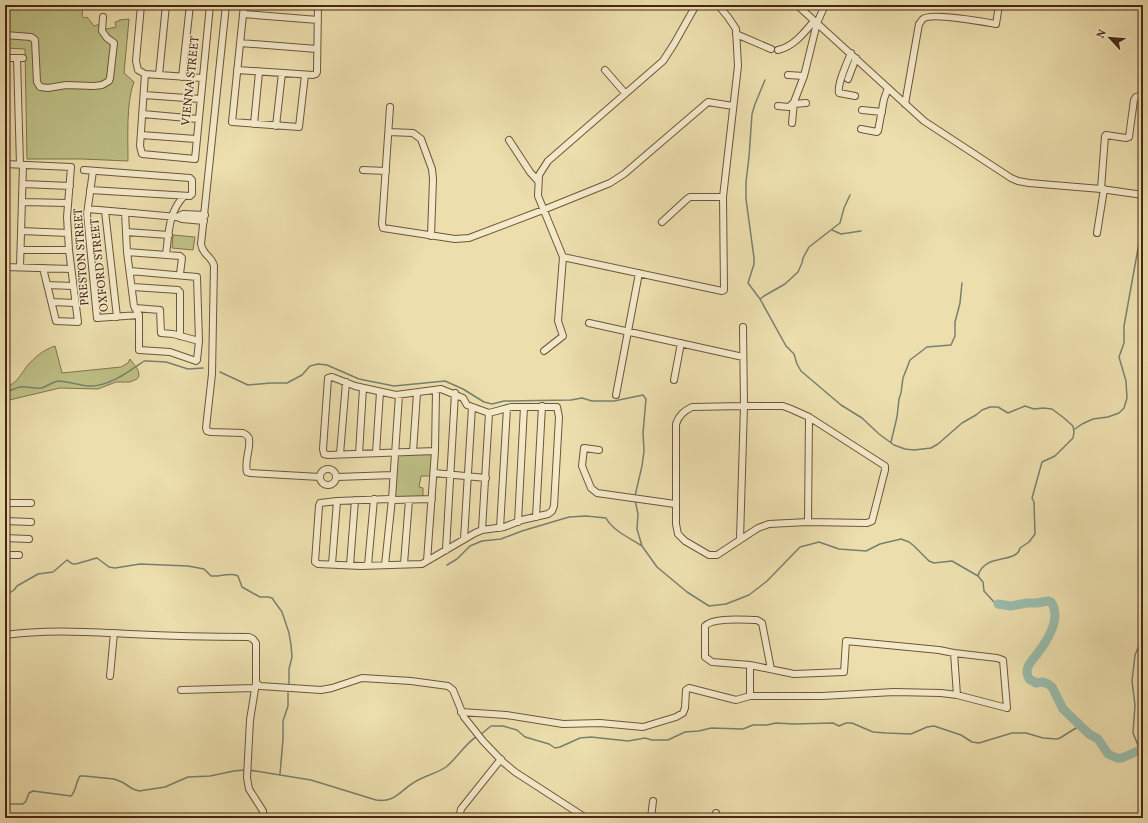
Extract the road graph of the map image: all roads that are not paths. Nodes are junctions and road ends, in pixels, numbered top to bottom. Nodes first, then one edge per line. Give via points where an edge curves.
1 (141, 5) edge
2 (166, 5) edge
3 (190, 5) edge
4 (210, 5) edge
5 (226, 5) edge
6 (244, 5) edge
7 (318, 5) edge
8 (696, 5) edge
9 (718, 5) edge
10 (797, 5) edge
11 (825, 5) edge
12 (999, 5) edge
13 (243, 14) junction
14 (103, 17) dead end
15 (318, 20) junction
16 (816, 22) junction
17 (736, 34) junction
18 (5, 35) edge
19 (240, 43) junction
20 (318, 49) junction
21 (770, 49) dead end
22 (778, 50) dead end
23 (851, 53) junction
24 (5, 58) edge
25 (856, 58) junction
26 (236, 70) junction
27 (605, 70) dead end
28 (259, 72) junction
29 (142, 73) junction
30 (159, 74) junction
31 (282, 74) junction
32 (304, 75) junction
33 (788, 75) dead end
34 (804, 76) junction
35 (182, 77) junction
36 (202, 78) junction
37 (848, 79) dead end
38 (888, 88) junction
39 (625, 93) junction
40 (144, 95) junction
41 (1143, 95) edge
42 (855, 96) dead end
43 (200, 99) junction
44 (794, 103) junction
45 (806, 103) dead end
46 (905, 104) junction
47 (733, 106) junction
48 (778, 106) dead end
49 (390, 107) dead end
50 (862, 110) dead end
51 (882, 112) junction
52 (143, 114) junction
53 (198, 119) junction
54 (792, 123) dead end
55 (254, 124) junction
56 (276, 126) junction
57 (861, 129) dead end
58 (389, 132) junction
59 (141, 135) junction
60 (196, 139) junction
61 (509, 140) dead end
62 (6, 164) edge
63 (22, 165) junction
64 (84, 170) dead end
65 (93, 170) junction
66 (363, 170) dead end
67 (386, 171) junction
68 (538, 181) junction
69 (23, 184) junction
70 (70, 186) junction
71 (1103, 189) junction
72 (90, 190) junction
73 (1143, 195) edge
74 (5, 196) edge
75 (184, 196) junction
76 (723, 197) junction
77 (22, 202) junction
78 (68, 203) junction
79 (88, 209) junction
80 (543, 210) junction
81 (105, 211) junction
82 (125, 212) junction
83 (174, 216) junction
84 (204, 218) junction
85 (662, 222) dead end
86 (21, 231) junction
87 (126, 232) junction
88 (68, 233) junction
89 (1098, 233) dead end
90 (169, 235) junction
91 (431, 236) junction
92 (21, 250) junction
93 (69, 250) junction
94 (128, 252) junction
95 (166, 254) junction
96 (563, 257) junction
97 (5, 266) edge
98 (20, 267) junction
99 (43, 268) junction
100 (71, 269) junction
101 (130, 271) junction
102 (639, 273) junction
103 (180, 274) junction
104 (47, 285) junction
105 (73, 286) junction
106 (133, 287) junction
107 (52, 302) junction
108 (75, 303) junction
109 (135, 308) junction
110 (139, 315) junction
111 (117, 317) junction
112 (589, 323) dead end
113 (743, 326) dead end
114 (628, 331) junction
115 (180, 336) junction
116 (200, 341) junction
117 (681, 343) junction
118 (544, 351) dead end
119 (743, 357) junction
120 (674, 380) dead end
121 (346, 382) junction
122 (363, 388) junction
123 (436, 390) junction
124 (380, 392) junction
125 (417, 393) junction
126 (455, 393) junction
127 (399, 395) junction
128 (616, 395) dead end
129 (542, 406) junction
130 (744, 406) junction
131 (472, 407) junction
132 (524, 407) junction
133 (507, 408) junction
134 (489, 413) junction
135 (809, 418) junction
136 (599, 450) dead end
137 (435, 451) junction
138 (394, 452) junction
139 (413, 452) junction
140 (376, 453) junction
141 (340, 454) junction
142 (358, 454) junction
143 (434, 473) junction
144 (393, 475) junction
145 (451, 475) junction
146 (468, 476) junction
147 (320, 477) junction
148 (337, 477) junction
149 (486, 478) junction
150 (374, 499) junction
151 (392, 499) junction
152 (432, 499) junction
153 (355, 500) junction
154 (409, 500) junction
155 (337, 501) junction
156 (5, 503) edge
157 (31, 504) dead end
158 (675, 504) junction
159 (536, 517) junction
160 (5, 521) edge
161 (31, 522) dead end
162 (518, 522) junction
163 (808, 522) junction
164 (500, 528) junction
165 (482, 530) junction
166 (5, 538) edge
167 (29, 539) dead end
168 (464, 539) junction
169 (740, 539) junction
170 (446, 550) junction
171 (5, 555) edge
172 (19, 555) dead end
173 (427, 561) junction
174 (332, 564) junction
175 (404, 564) junction
176 (350, 565) junction
177 (368, 565) junction
178 (385, 565) junction
179 (114, 633) junction
180 (5, 635) edge
181 (954, 653) junction
182 (750, 665) junction
183 (771, 669) junction
184 (110, 676) dead end
185 (256, 686) junction
186 (181, 690) dead end
187 (957, 694) junction
188 (750, 696) junction
189 (461, 712) junction
190 (501, 759) junction
191 (653, 801) dead end
192 (263, 818) edge
193 (459, 818) edge
194 (586, 818) edge
195 (651, 818) edge

1 - 29 street via 136,61
2 - 30 street
3 - 35 street
4 - 36 street, VIENNA STREET
5 - 84 street
6 - 13 street
7 - 15 street
8 - 39 street via 664,59
9 - 17 street via 734,25
10 - 16 street
11 - 16 street
12 - 46 street via 996,24 940,16 922,19
13 - 15 street
13 - 19 street
14 - 18 street via 102,31 114,42 110,78 102,85 40,88 37,82 36,40 31,37
15 - 20 street
16 - 22 street via 793,44
16 - 23 street
16 - 34 street
17 - 21 street
17 - 47 street via 738,66
19 - 20 street
19 - 26 street
20 - 32 street via 317,73
23 - 25 street
23 - 42 street via 839,93
24 - 63 street via 20,58
25 - 37 street
25 - 38 street
26 - 28 street
26 - 55 street via 232,121
27 - 39 street
28 - 31 street
28 - 55 street
29 - 30 street
29 - 40 street
30 - 35 street
31 - 32 street
31 - 56 street
32 - 56 street via 300,126
33 - 34 street
34 - 44 street
35 - 36 street
36 - 43 street, VIENNA STREET
38 - 46 street
38 - 51 street
39 - 68 street via 548,161
40 - 43 street
40 - 52 street
41 - 71 street via 1134,100 1129,137 1105,136
43 - 53 street, VIENNA STREET
44 - 45 street
44 - 48 street via 789,107
44 - 54 street
46 - 71 street via 924,121 1018,181
47 - 76 street
47 - 80 street via 708,102 624,174 610,183
49 - 58 street
50 - 51 street
51 - 57 street via 877,132
52 - 53 street
52 - 59 street
53 - 60 street, VIENNA STREET
55 - 56 street
58 - 67 street
58 - 91 street via 413,132 421,139 432,169
59 - 60 street
59 - 60 street, VIENNA STREET via 142,154 195,159
61 - 68 street
62 - 63 street
62 - 74 street
63 - 69 street
63 - 70 street via 71,167
64 - 65 street
65 - 72 street, PRESTON STREET
65 - 75 street via 191,178 192,194
66 - 67 street
67 - 91 street via 383,228
68 - 80 street via 538,196
69 - 70 street
69 - 77 street
70 - 78 street
71 - 73 street
71 - 89 street
72 - 75 street
72 - 79 street, PRESTON STREET
75 - 83 street via 174,209
76 - 85 street via 687,199
76 - 102 street via 724,290
77 - 78 street
77 - 86 street
78 - 88 street
79 - 81 street
79 - 111 street, PRESTON STREET via 97,318
80 - 91 street via 469,238
80 - 96 street
81 - 82 street
81 - 111 street, OXFORD STREET
82 - 83 street
82 - 87 street
83 - 84 street via 182,219
83 - 90 street
84 - 147 street via 202,248 214,266 212,368 207,431 247,435 247,472
86 - 88 street
86 - 92 street
87 - 90 street
87 - 94 street
88 - 93 street
90 - 95 street
92 - 93 street
92 - 98 street
93 - 100 street
94 - 95 street
94 - 101 street
95 - 103 street via 182,257
96 - 102 street
96 - 118 street via 558,321 563,336
97 - 98 street
98 - 99 street
99 - 100 street
99 - 104 street
100 - 105 street
101 - 103 street
101 - 106 street
102 - 114 street
103 - 116 street via 198,278
104 - 105 street
104 - 107 street
105 - 108 street
106 - 109 street
106 - 115 street via 180,292
107 - 108 street
107 - 108 street via 56,321 78,322
109 - 110 street
109 - 115 street via 160,310 161,333
110 - 111 street
110 - 116 street via 139,350 170,352 196,361
112 - 114 street
113 - 119 street
114 - 117 street
114 - 128 street
115 - 116 street
117 - 119 street
117 - 120 street
119 - 130 street
121 - 122 street
121 - 141 street
121 - 141 street via 328,378 323,449 324,454
122 - 124 street
122 - 142 street
123 - 125 street
123 - 126 street
123 - 137 street
124 - 127 street
124 - 140 street
125 - 127 street
125 - 139 street
126 - 131 street
126 - 145 street
127 - 138 street
129 - 132 street
129 - 159 street
129 - 159 street via 557,407 559,417 554,506 548,514
130 - 135 street via 783,406
130 - 158 street via 692,407 678,418
130 - 169 street
131 - 134 street
131 - 146 street
132 - 133 street
132 - 162 street
133 - 134 street
133 - 164 street
134 - 149 street
135 - 163 street
135 - 163 street via 885,466 885,470 870,523
136 - 158 street via 584,448 582,466 591,488 597,493
137 - 139 street
137 - 143 street
138 - 139 street
138 - 140 street
138 - 144 street
140 - 142 street
141 - 142 street
143 - 145 street
143 - 152 street
144 - 148 street
144 - 151 street
145 - 146 street
145 - 170 street
146 - 149 street
146 - 168 street
147 - 148 street via 327,469 334,471
147 - 148 street via 328,486 333,484
149 - 165 street
150 - 151 street
150 - 153 street
150 - 177 street
151 - 154 street
151 - 178 street
152 - 154 street
152 - 173 street
153 - 155 street
153 - 176 street
154 - 175 street
155 - 174 street
155 - 174 street via 320,503 314,556 318,564
156 - 157 street
158 - 169 street via 678,534 709,555 716,555
159 - 162 street
160 - 161 street
162 - 164 street
163 - 169 street via 769,524
164 - 165 street
165 - 168 street
166 - 167 street
168 - 170 street
170 - 173 street
171 - 172 street
173 - 175 street via 420,564
174 - 176 street
175 - 178 street
176 - 177 street
177 - 178 street
179 - 180 street via 38,631
179 - 184 street
179 - 185 street via 253,639 256,643
181 - 183 street via 846,641 844,672 794,674
181 - 187 street
181 - 187 street via 1003,660 1007,708
182 - 183 street
182 - 183 street via 708,660 705,657 707,623 715,620 757,620 762,623
182 - 188 street
185 - 186 street
185 - 189 street via 321,690 362,678 411,681 448,686 453,690
185 - 192 street via 250,720 247,774 249,789 263,811
187 - 188 street via 894,692
188 - 189 street via 736,700 689,688 686,690 683,713 643,727 600,723 562,724 506,715
189 - 190 street via 483,741
190 - 193 street via 461,809
190 - 194 street via 515,772
191 - 195 street

